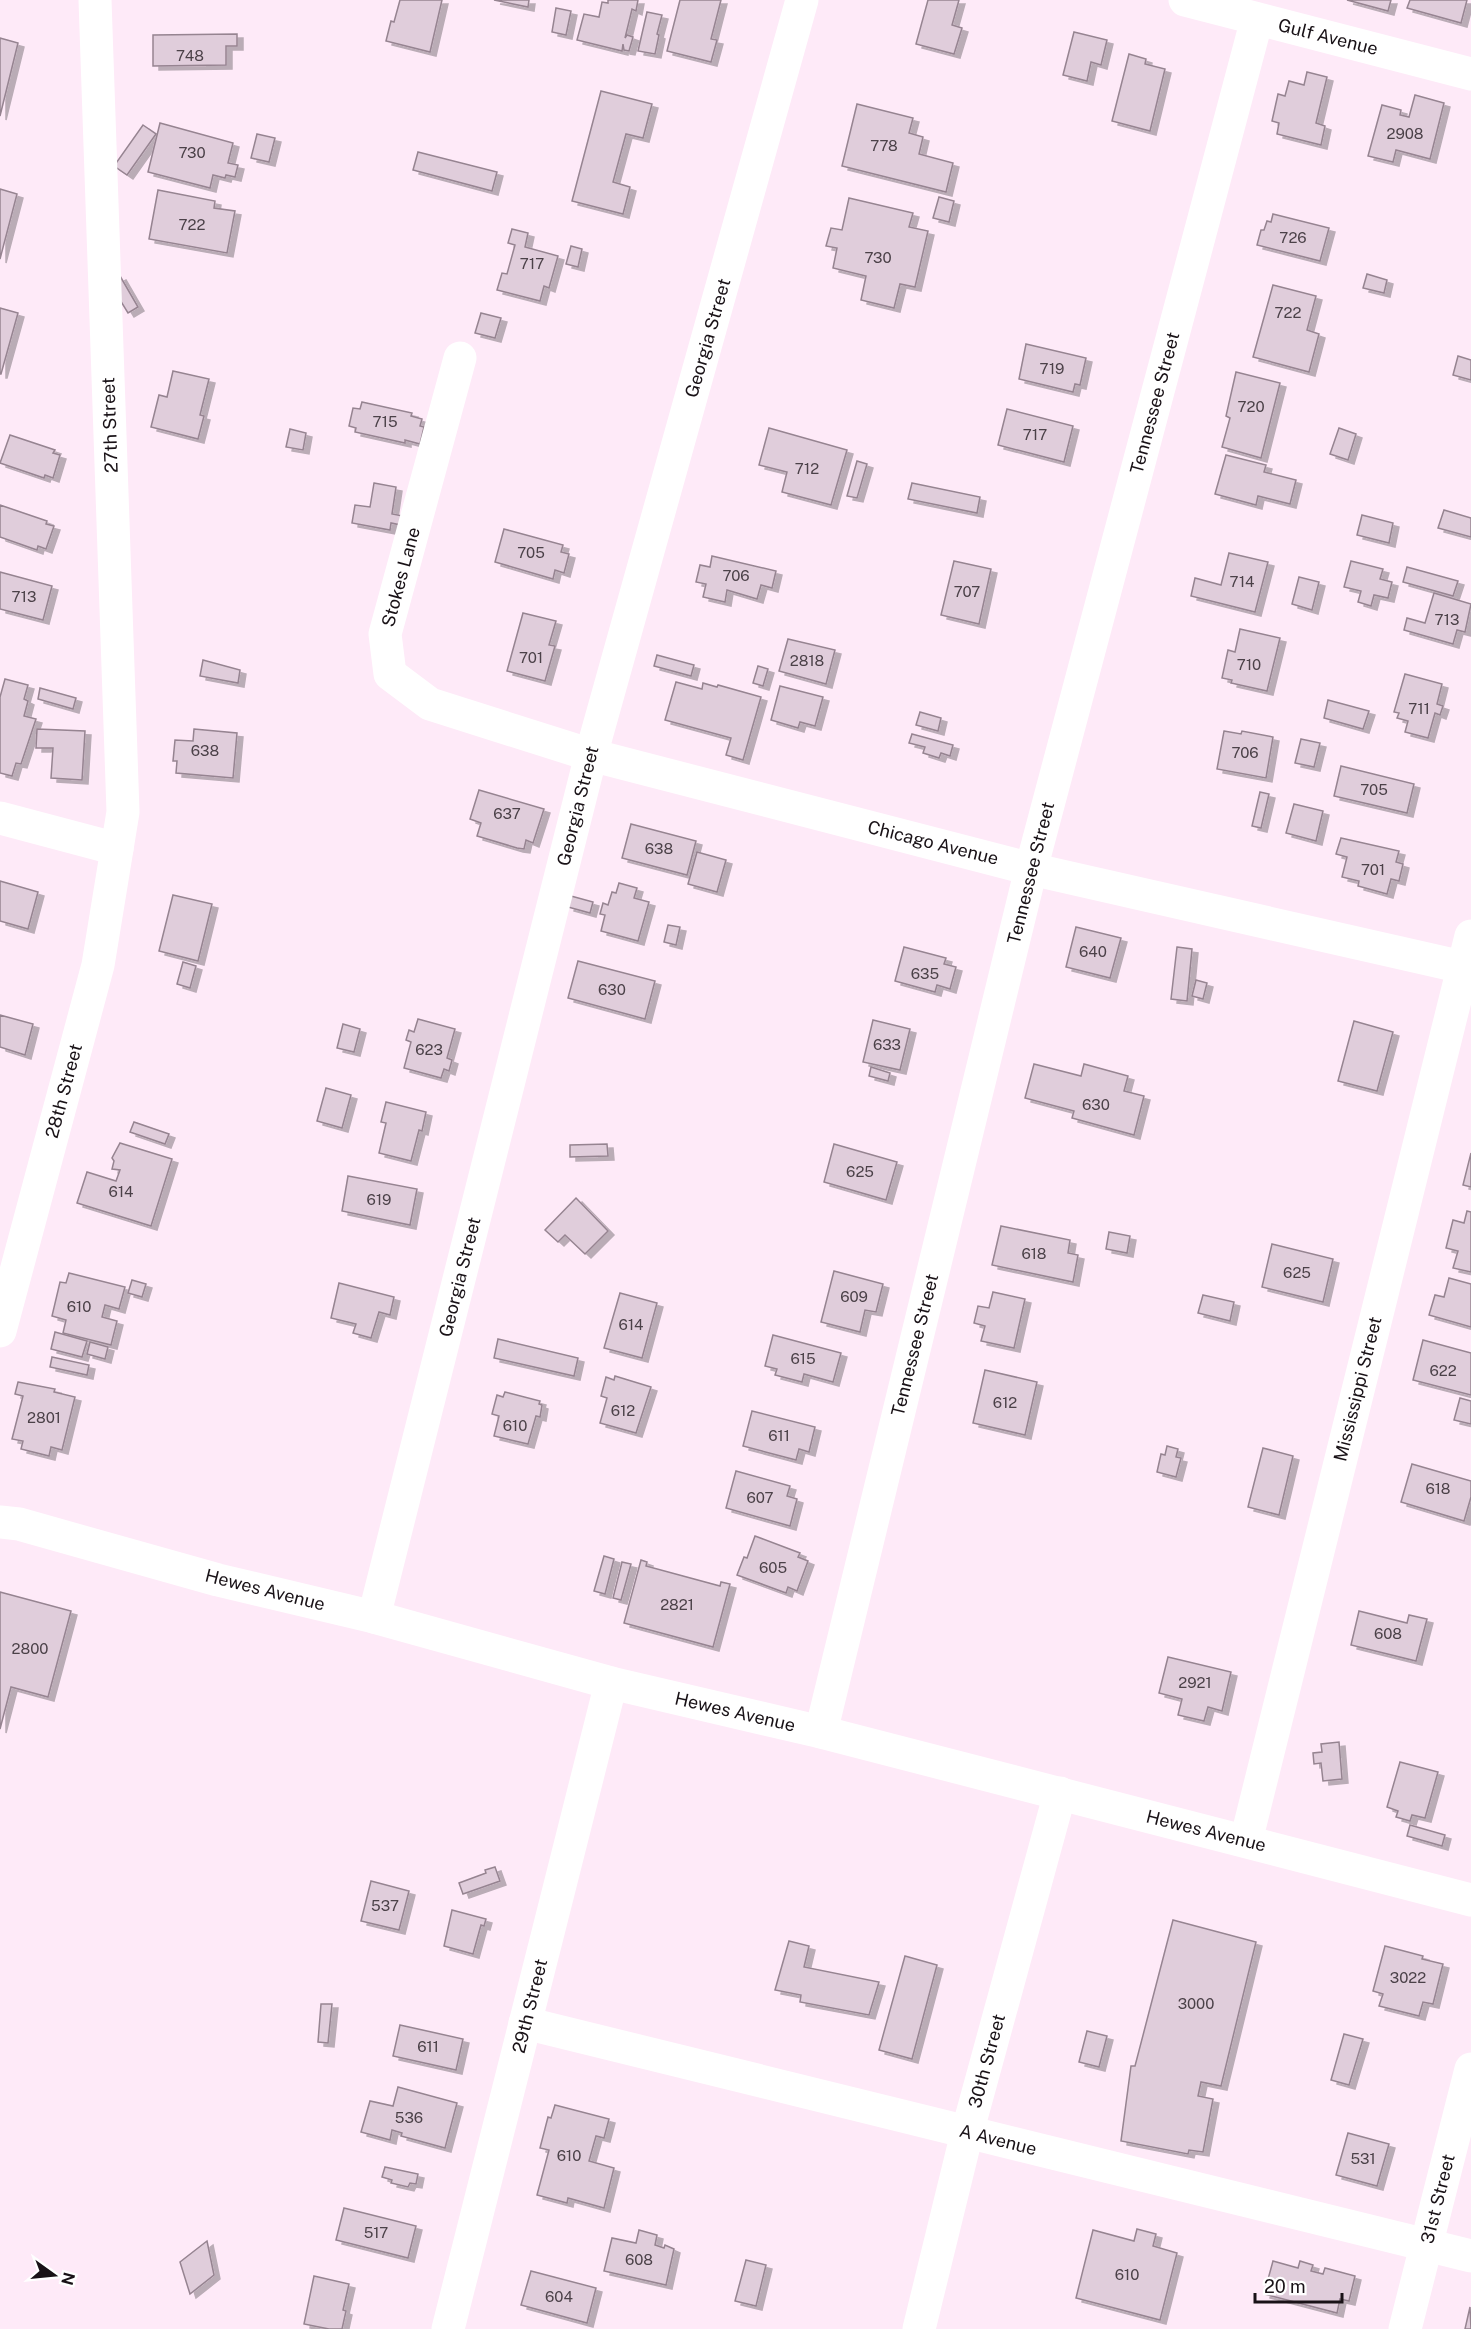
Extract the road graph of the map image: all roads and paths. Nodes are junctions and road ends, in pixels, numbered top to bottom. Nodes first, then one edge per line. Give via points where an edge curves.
1 (95, 0) edge
2 (802, 0) edge
3 (1185, 0) edge
4 (1257, 19) junction
5 (1471, 74) edge
6 (460, 358) dead end
7 (503, 728) joint
8 (591, 755) junction
9 (0, 818) edge
10 (117, 849) junction
11 (1031, 869) junction
12 (1468, 957) edge
13 (0, 1331) edge
14 (0, 1522) edge
15 (374, 1617) junction
16 (611, 1683) junction
17 (821, 1732) junction
18 (1060, 1793) junction
19 (1246, 1841) junction
20 (1470, 1895) edge
21 (525, 2023) junction
22 (1471, 2069) edge
23 (967, 2133) junction
24 (1426, 2245) junction
25 (1471, 2256) edge
26 (448, 2329) edge
27 (919, 2329) edge
28 (1405, 2329) edge

1 - 10 street, 27th Street via 123,812
2 - 8 street, Georgia Street
3 - 4 street, Gulf Avenue
4 - 5 street, Gulf Avenue
4 - 11 street, Tennessee Street
6 - 7 street, Stokes Lane via 385,634 390,674 430,704
7 - 8 street, Chicago Avenue
8 - 11 street, Chicago Avenue
8 - 15 street, Georgia Street
9 - 10 street
10 - 13 street, 28th Street via 98,965
11 - 12 street, Chicago Avenue
11 - 17 street, Tennessee Street
12 - 19 street, Mississippi Street
14 - 15 street, Hewes Avenue
15 - 16 street, Hewes Avenue
16 - 17 street, Hewes Avenue
16 - 21 street, 29th Street
17 - 18 street, Hewes Avenue
18 - 19 street, Hewes Avenue
18 - 23 street, 30th Street
19 - 20 street, Hewes Avenue
21 - 23 street, A Avenue
21 - 26 street, 29th Street
22 - 24 street, 31st Street
23 - 24 street, A Avenue
23 - 27 street, 30th Street
24 - 25 street, A Avenue
24 - 28 street, 31st Street

